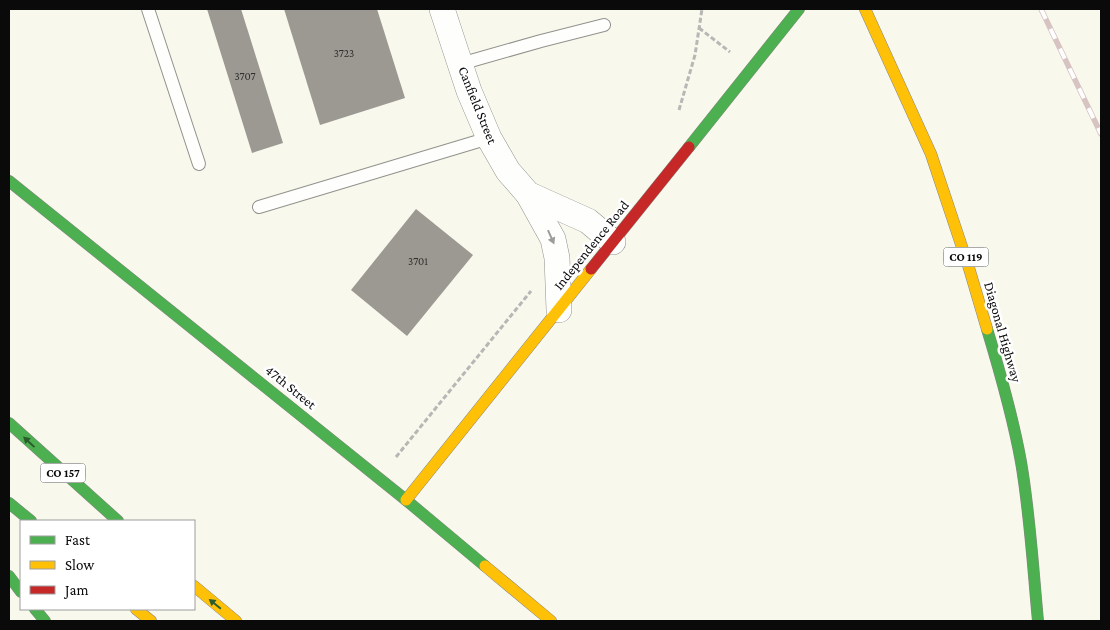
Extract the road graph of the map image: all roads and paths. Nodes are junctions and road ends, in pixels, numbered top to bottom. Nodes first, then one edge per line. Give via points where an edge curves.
1 (148, 9) edge
2 (442, 9) edge
3 (799, 9) edge
4 (864, 9) edge
5 (604, 25) dead end
6 (699, 28) dead end
7 (460, 64) junction
8 (752, 68) junction
9 (489, 138) junction
10 (199, 164) dead end
11 (9, 180) edge
12 (528, 194) junction
13 (259, 207) dead end
14 (613, 242) junction
15 (559, 310) junction
16 (9, 423) edge
17 (406, 500) junction
18 (9, 503) edge
19 (30, 520) edge
20 (117, 520) edge
21 (9, 576) edge
22 (195, 587) edge
23 (20, 591) edge
24 (36, 610) edge
25 (137, 610) edge
26 (45, 621) edge
27 (151, 621) edge
28 (236, 621) edge
29 (550, 621) edge
30 (1038, 621) edge

1 - 10 lane
2 - 7 street, Canfield Street
3 - 8 main road, Independence Road
4 - 30 main road, Diagonal Highway / CO 119 via 930,154 970,268 1021,461
5 - 7 lane
6 - 8 path
7 - 9 street, Canfield Street
8 - 14 main road, Independence Road
9 - 12 street, Canfield Street via 508,172
9 - 13 lane
11 - 17 main road, 47th Street
12 - 14 street, Canfield Street via 588,221
12 -> 15 street, Canfield Street via 553,239
14 - 15 main road, Independence Road
15 - 17 main road, Independence Road
20 -> 16 main road, CO 157
17 - 29 main road, 47th Street
18 - 19 main road
21 - 23 main road
28 -> 22 main road
24 - 26 main road
25 - 27 main road

